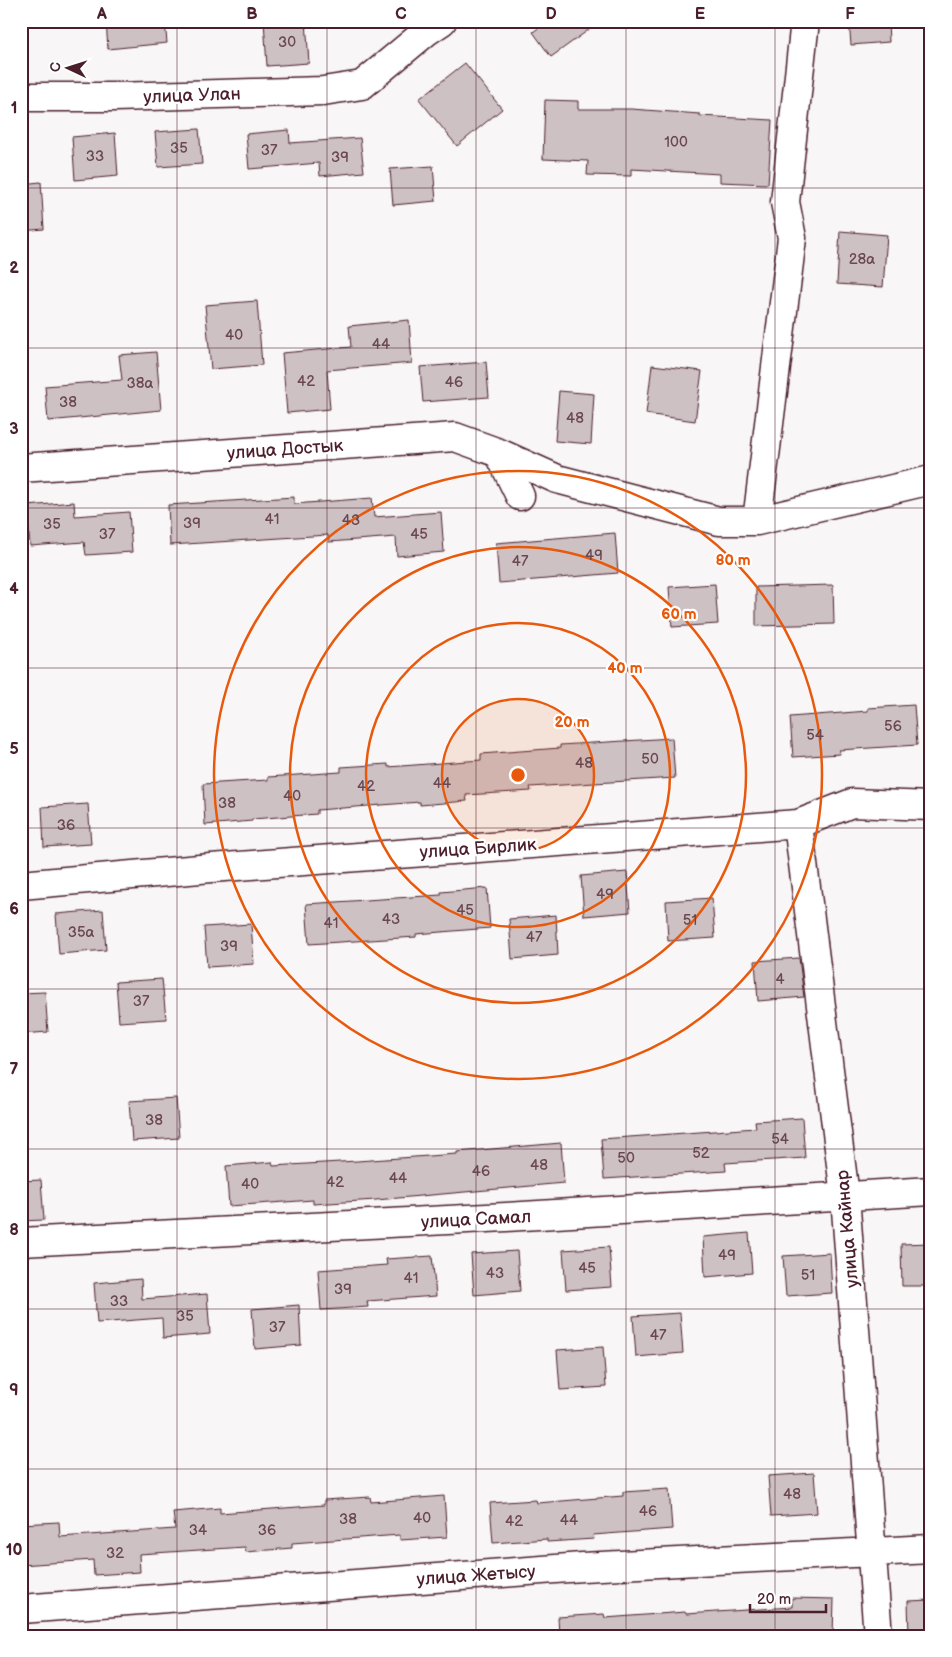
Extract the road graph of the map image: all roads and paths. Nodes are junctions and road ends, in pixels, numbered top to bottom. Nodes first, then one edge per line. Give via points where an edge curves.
1 (442, 21) edge
2 (805, 21) edge
3 (21, 97) edge
4 (499, 453) junction
5 (21, 468) edge
6 (931, 480) edge
7 (520, 496) dead end
8 (758, 521) junction
9 (931, 806) edge
10 (798, 824) junction
11 (21, 885) edge
12 (931, 1190) edge
13 (845, 1196) junction
14 (21, 1242) edge
15 (931, 1549) edge
16 (873, 1552) junction
17 (21, 1610) edge
18 (878, 1636) edge

1 - 3 street, улица Улан via 362,86 323,91
2 - 8 street via 785,202 792,238
4 - 5 street, улица Достык via 455,437
4 - 7 street
4 - 8 street, улица Достык via 576,484 719,521
6 - 8 street, улица Достык
9 - 10 street, улица Бирлик via 852,803
10 - 11 street, улица Бирлик
10 - 13 street, улица Кайнар
12 - 13 street, улица Самал
13 - 14 street, улица Самал
13 - 16 street, улица Кайнар
15 - 16 street, улица Жетысу
16 - 17 street, улица Жетысу via 582,1567
16 - 18 street, улица Кайнар

